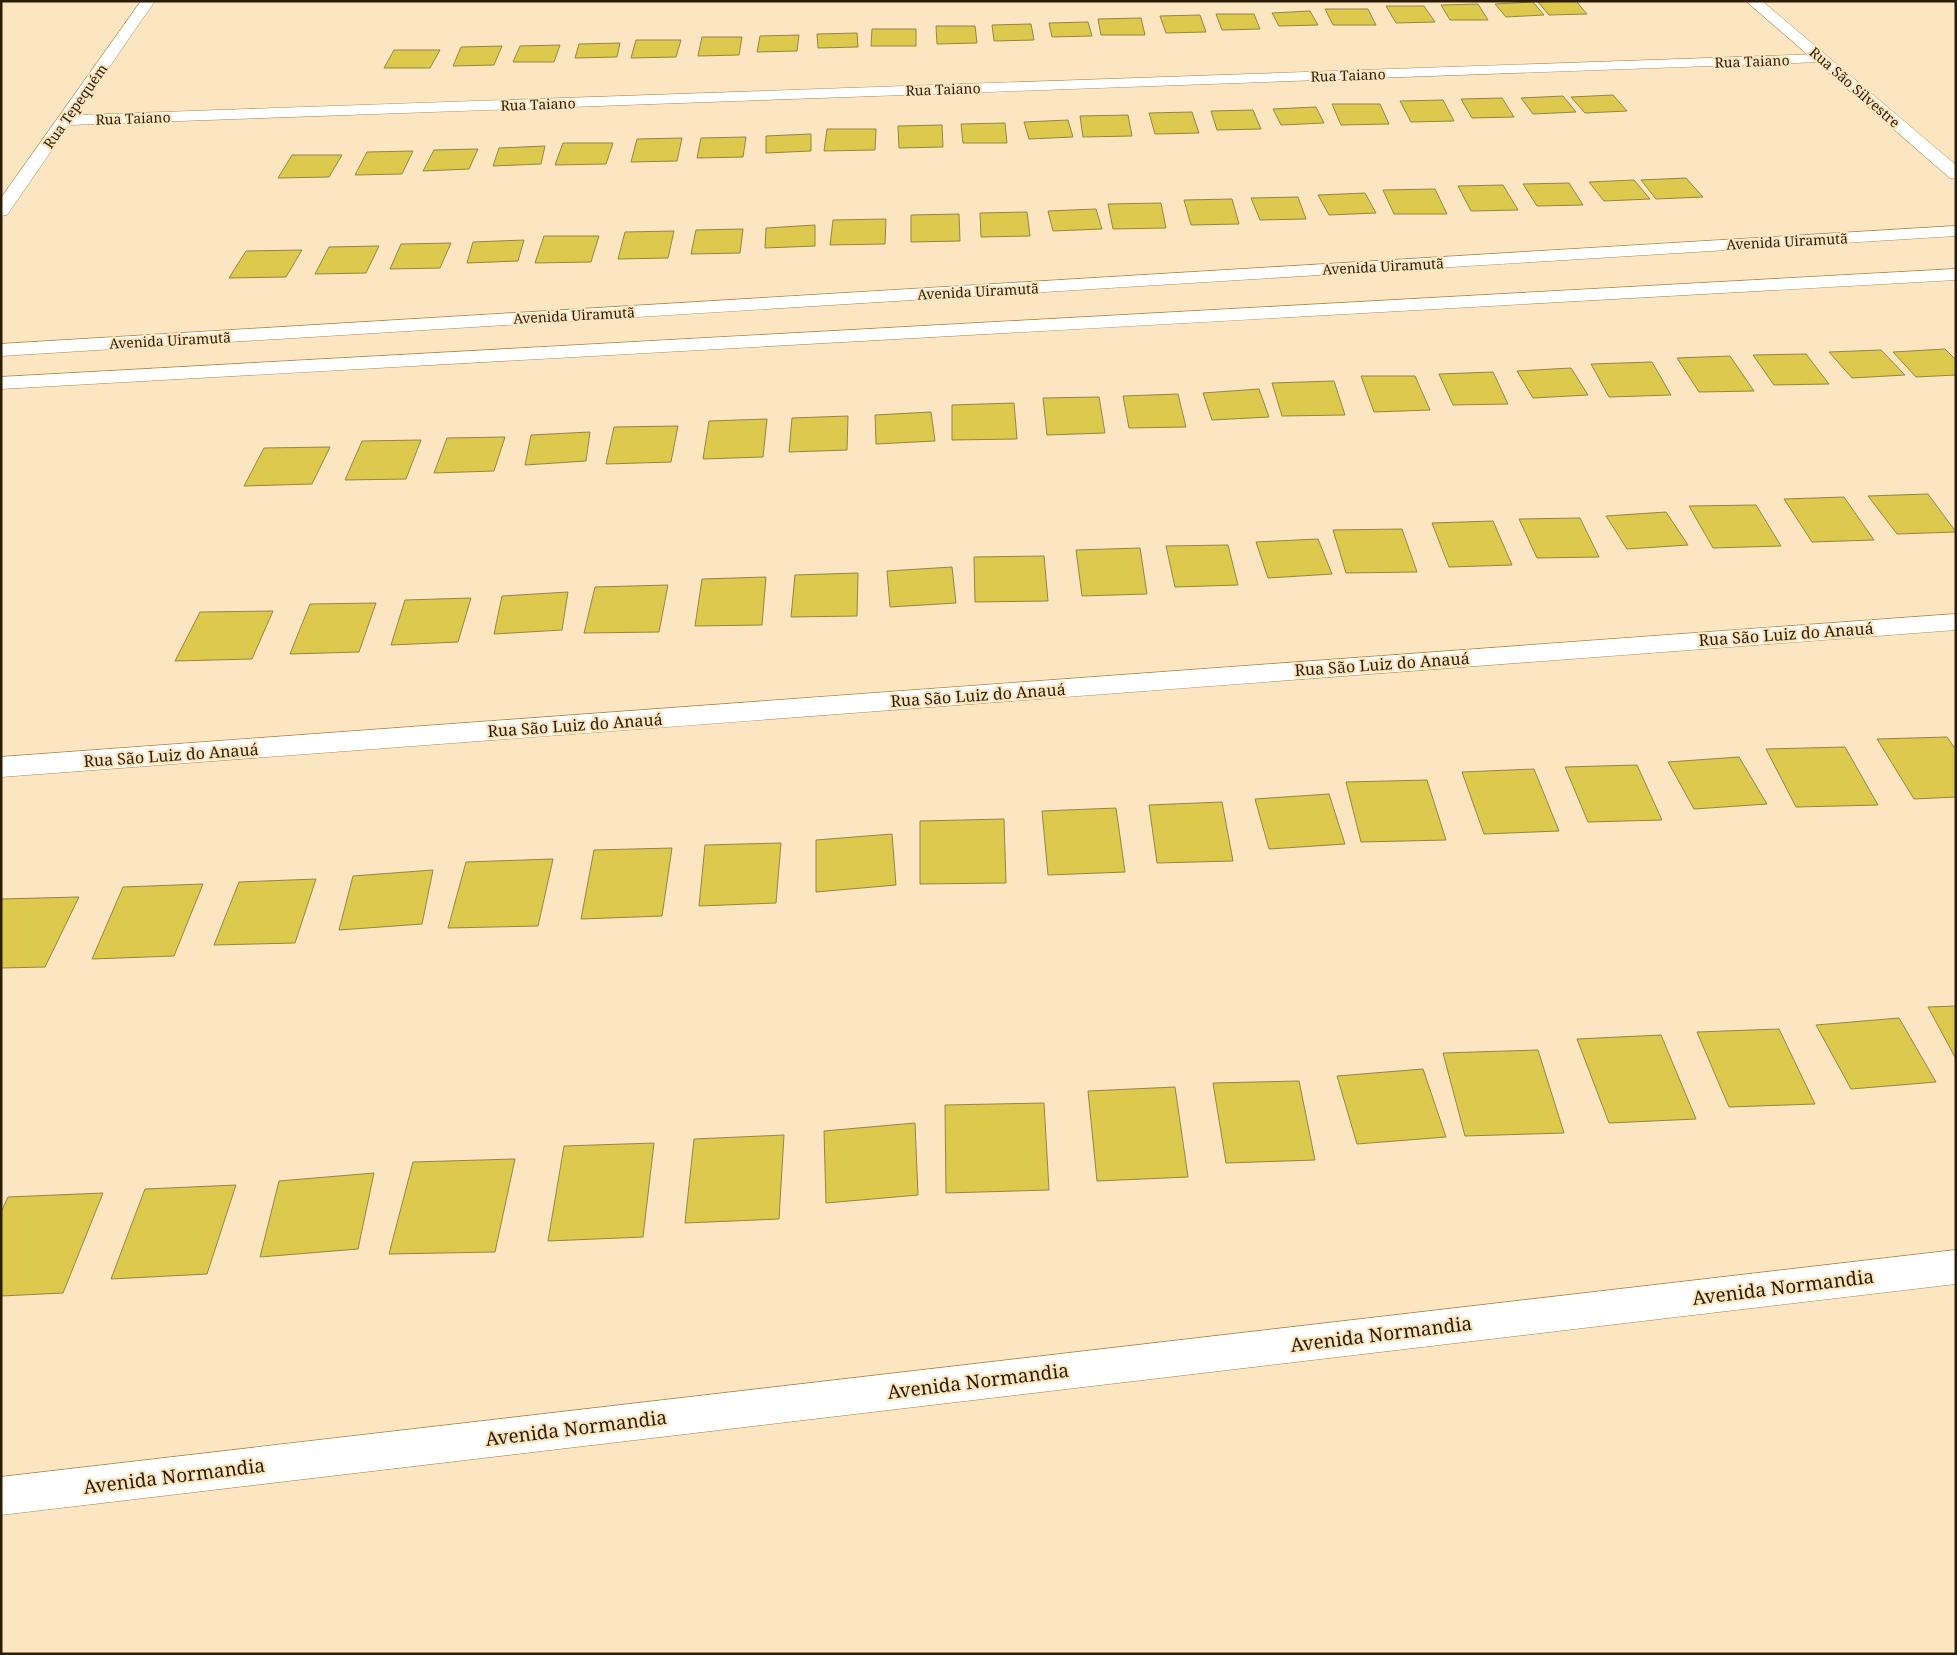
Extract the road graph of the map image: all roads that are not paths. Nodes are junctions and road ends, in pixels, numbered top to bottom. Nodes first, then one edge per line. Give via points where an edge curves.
1 (148, 1) edge
2 (1752, 1) edge
3 (1821, 58) junction
4 (64, 120) junction
5 (1956, 174) edge
6 (1, 211) edge
7 (1956, 231) edge
8 (1956, 274) edge
9 (1, 350) edge
10 (1, 383) edge
11 (1956, 622) edge
12 (1, 767) edge
13 (1956, 1267) edge
14 (1, 1496) edge

1 - 4 street, Rua Tepequém
2 - 3 street, Rua São Silvestre
3 - 4 street, Rua Taiano
3 - 5 street, Rua São Silvestre
4 - 6 street, Rua Tepequém
7 - 9 street, Avenida Uiramutã
8 - 10 street
11 - 12 street, Rua São Luiz do Anauá
13 - 14 street, Avenida Normandia

